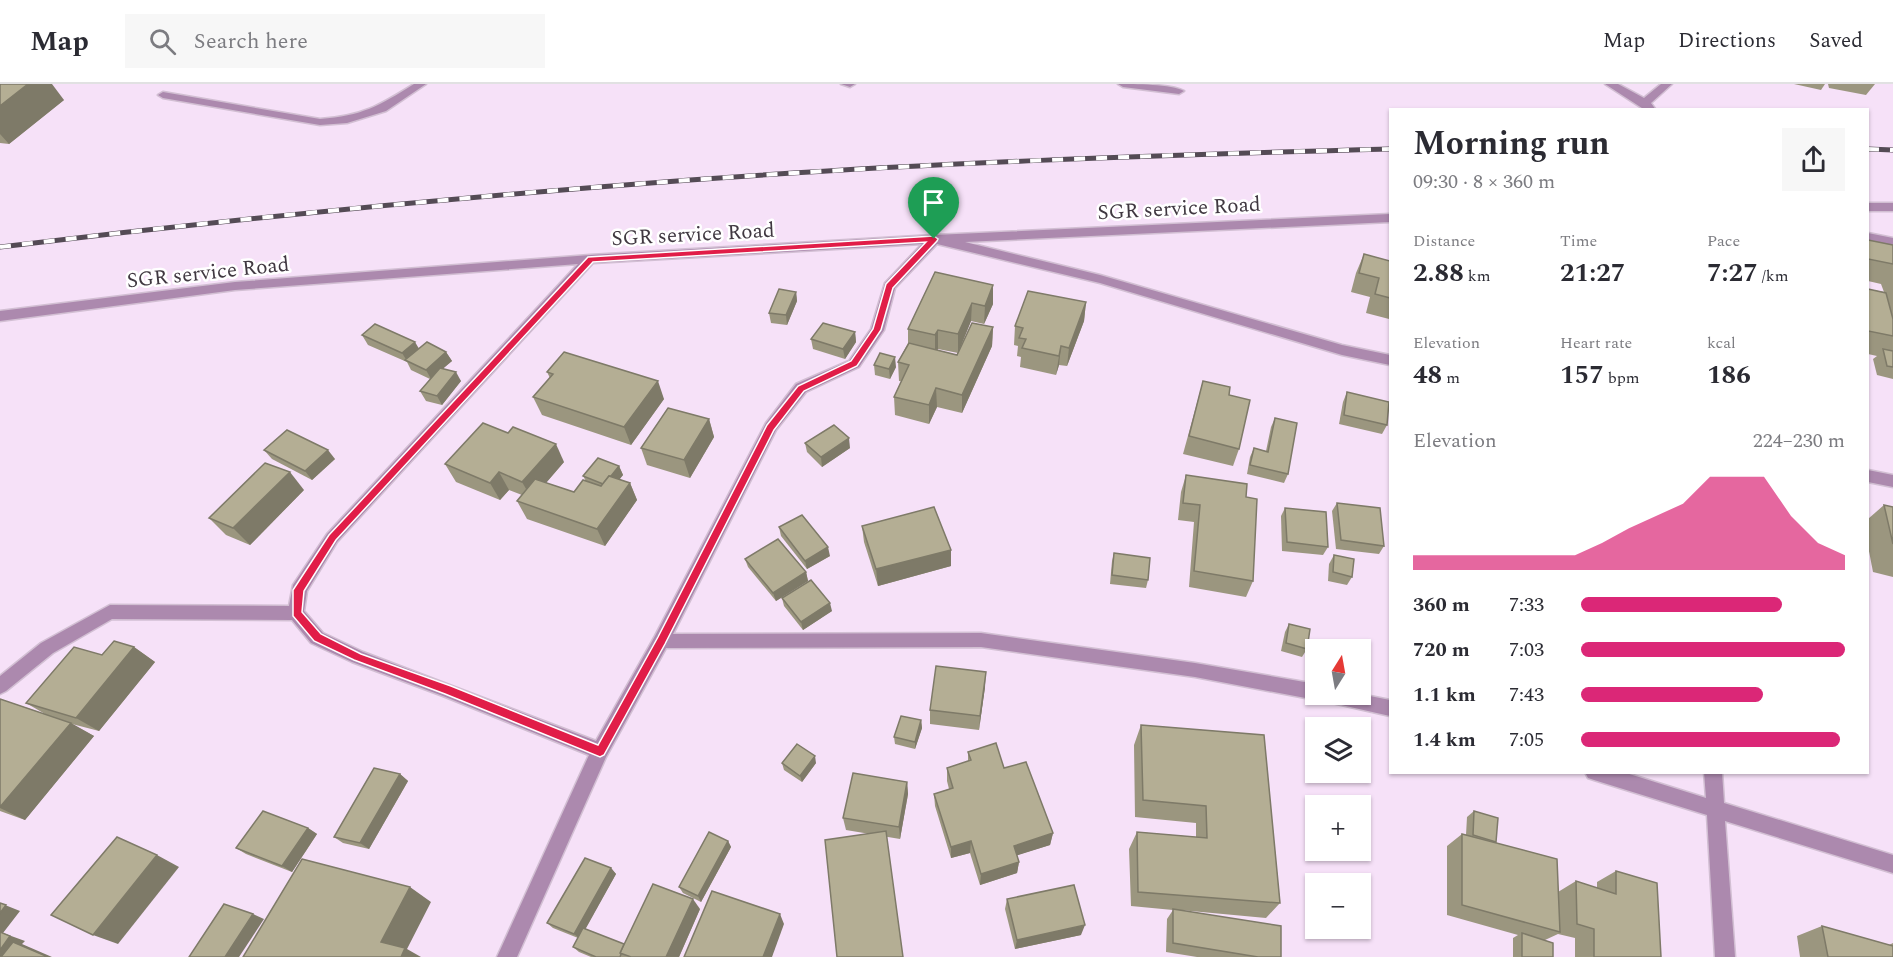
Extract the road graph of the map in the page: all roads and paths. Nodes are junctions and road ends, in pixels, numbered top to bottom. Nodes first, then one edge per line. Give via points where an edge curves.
1 (421, 84) edge
2 (1123, 84) edge
3 (1610, 84) edge
4 (1667, 84) edge
5 (1179, 91) dead end
6 (163, 95) dead end
7 (1648, 106) edge
8 (1869, 207) edge
9 (1893, 207) edge
10 (1389, 218) edge
11 (1869, 237) edge
12 (934, 239) junction
13 (1893, 243) edge
14 (590, 259) junction
15 (0, 316) edge
16 (1389, 360) edge
17 (1869, 476) edge
18 (1893, 481) edge
19 (296, 613) junction
20 (661, 641) junction
21 (0, 686) edge
22 (1305, 690) edge
23 (1371, 704) edge
24 (1389, 708) edge
25 (600, 751) junction
26 (1601, 774) edge
27 (1713, 774) edge
28 (1717, 809) junction
29 (1893, 864) edge
30 (507, 957) edge
31 (1725, 957) edge

1 - 6 street via 382,109 347,120 320,122
2 - 5 street
3 - 7 street
4 - 7 street
8 - 9 street
10 - 12 street, SGR service Road
11 - 13 street
12 - 14 street, SGR service Road
12 - 16 street via 1047,264
12 - 20 street via 889,286 877,330 854,364 801,388 771,428
14 - 15 street, SGR service Road via 235,286
14 - 19 street via 332,538 298,590
17 - 18 street
19 - 21 street via 110,612 47,648
19 - 25 street via 317,638 358,657
20 - 22 street via 981,640
20 - 25 street
23 - 24 street
25 - 30 street
26 - 28 street
27 - 28 street
28 - 29 street
28 - 31 street

